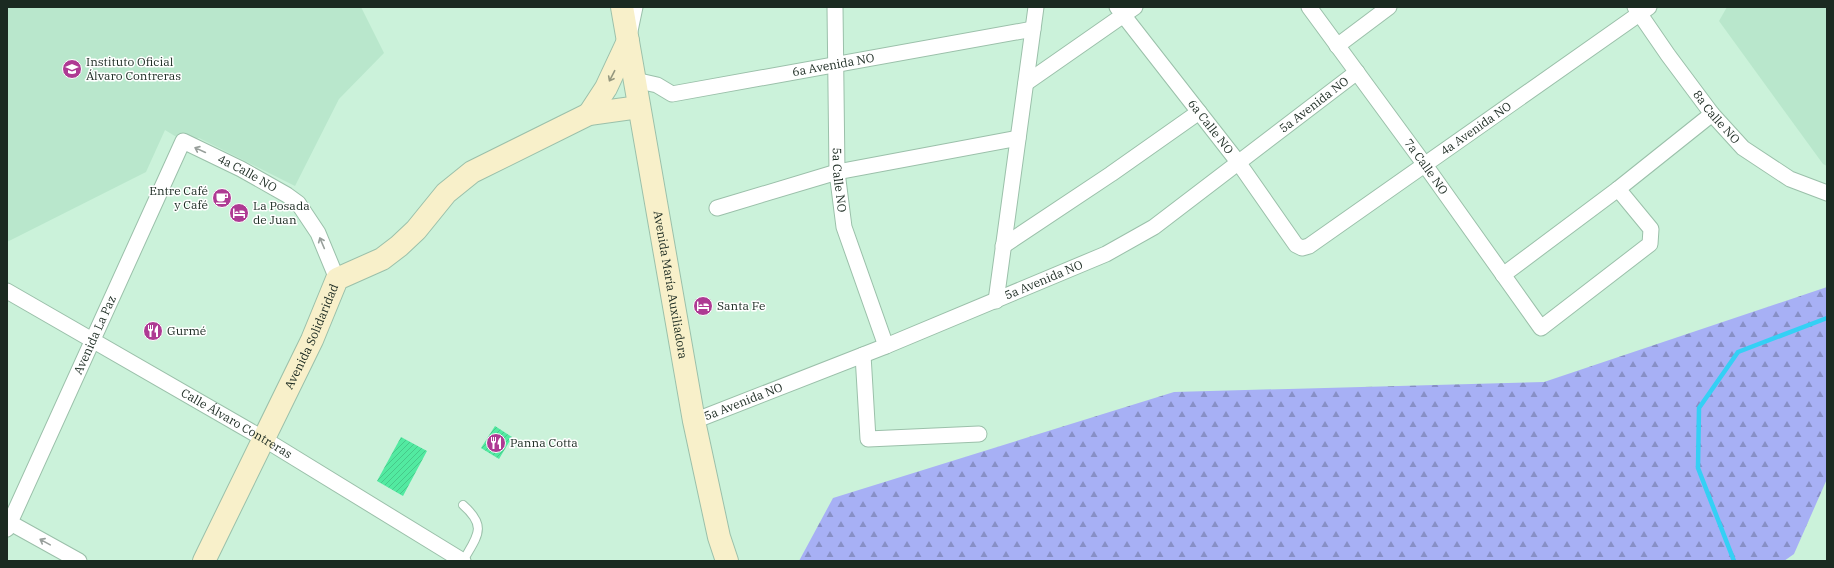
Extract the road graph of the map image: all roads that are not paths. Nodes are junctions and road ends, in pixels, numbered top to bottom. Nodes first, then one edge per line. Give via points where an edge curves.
1 (622, 7) edge
2 (635, 7) edge
3 (835, 7) edge
4 (1036, 7) edge
5 (1309, 7) edge
6 (1390, 7) edge
7 (1641, 9) edge
8 (1125, 10) edge
9 (1033, 29) junction
10 (628, 41) junction
11 (1337, 46) junction
12 (835, 65) junction
13 (1357, 72) junction
14 (635, 80) junction
15 (1026, 82) junction
16 (639, 107) junction
17 (1198, 112) junction
18 (589, 114) junction
19 (1712, 114) junction
20 (1018, 138) junction
21 (183, 141) joint
22 (1238, 162) junction
23 (1425, 165) junction
24 (837, 172) junction
25 (1618, 189) junction
26 (1827, 193) edge
27 (717, 208) dead end
28 (1003, 246) junction
29 (1302, 248) joint
30 (1503, 275) junction
31 (337, 279) junction
32 (7, 290) edge
33 (996, 301) junction
34 (94, 340) junction
35 (886, 346) junction
36 (863, 355) junction
37 (694, 421) junction
38 (980, 434) dead end
39 (264, 439) junction
40 (462, 505) dead end
41 (8, 524) edge
42 (441, 555) edge
43 (79, 561) edge
44 (204, 561) edge
45 (463, 561) edge
46 (727, 561) edge

1 - 10 street, Avenida María Auxiliadora
2 - 10 street
3 - 12 street, 5a Calle NO
4 - 9 street
5 - 11 street, 7a Calle NO
6 - 11 street
7 - 19 street, 8a Calle NO via 1668,55
7 - 23 street, 4a Avenida NO
8 - 15 street
8 - 17 street, 6a Calle NO
9 - 12 street, 6a Avenida NO
9 - 15 street
10 - 14 street, Avenida María Auxiliadora
10 -> 18 street via 606,88
11 - 13 street, 7a Calle NO
12 - 14 street, 6a Avenida NO via 672,94 657,85
12 - 24 street, 5a Calle NO
13 - 22 street, 5a Avenida NO
13 - 23 street, 7a Calle NO
14 - 16 street, Avenida María Auxiliadora
15 - 20 street
16 - 18 street, Avenida Solidaridad
16 - 37 street, Avenida María Auxiliadora
17 - 22 street, 6a Calle NO
17 - 28 street
18 - 31 street, Avenida Solidaridad via 472,172 446,193 416,230 399,246 382,259
19 - 25 street
19 - 26 street, 8a Calle NO via 1743,148 1790,179
20 - 24 street
20 - 28 street
31 -> 21 street, 4a Calle NO via 318,233 298,203 241,169
21 - 34 street, Avenida La Paz
22 - 29 street, 6a Calle NO via 1296,245
22 - 33 street, 5a Avenida NO via 1154,227 1106,254
23 - 29 street, 4a Avenida NO via 1309,246
23 - 30 street, 7a Calle NO
24 - 27 street
24 - 35 street, 5a Calle NO via 844,227
25 - 30 street
25 - 30 street, 7a Calle NO via 1651,229 1650,244 1541,328
28 - 33 street
31 - 39 street, Avenida Solidaridad via 312,340
32 - 34 street, Calle Álvaro Contreras
33 - 35 street, 5a Avenida NO
34 - 39 street, Calle Álvaro Contreras
34 - 41 street, Avenida La Paz
35 - 36 street, 5a Avenida NO
36 - 37 street, 5a Avenida NO
36 - 38 street via 868,439
37 - 46 street, Avenida María Auxiliadora
39 - 42 street, Calle Álvaro Contreras
39 - 44 street, Avenida Solidaridad
40 - 45 lane via 472,513 479,530
43 -> 41 street
42 - 45 street, Calle Álvaro Contreras

